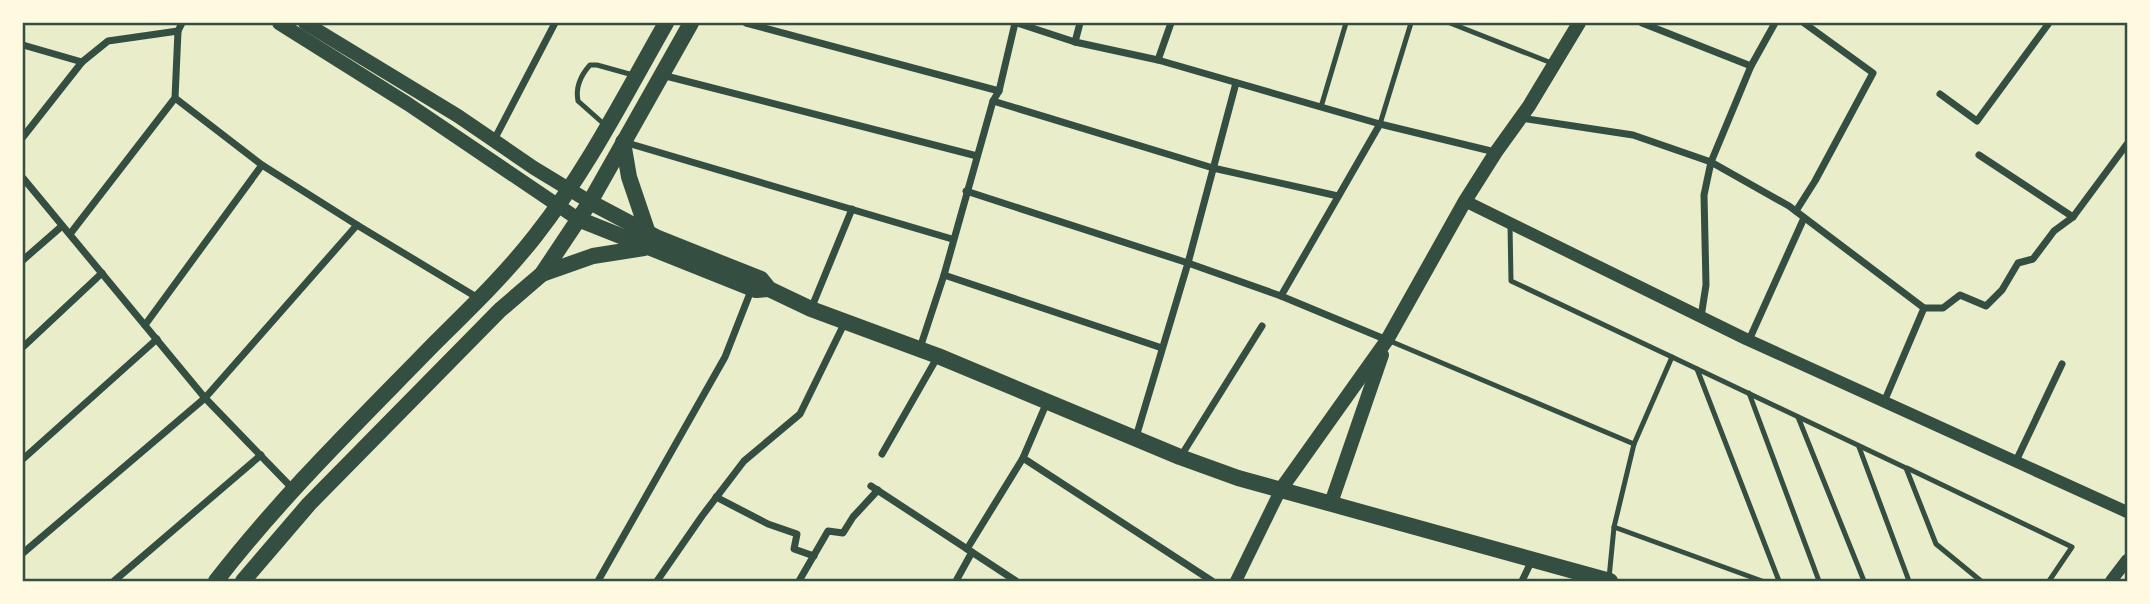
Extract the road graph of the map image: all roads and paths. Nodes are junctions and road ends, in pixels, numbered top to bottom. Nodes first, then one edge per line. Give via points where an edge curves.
1 (279, 23) edge
2 (305, 23) edge
3 (555, 23) edge
4 (666, 23) edge
5 (691, 23) edge
6 (746, 23) edge
7 (1016, 23) edge
8 (1080, 23) edge
9 (1171, 23) edge
10 (1346, 23) edge
11 (1411, 23) edge
12 (1450, 23) edge
13 (1578, 23) edge
14 (1642, 23) edge
15 (1775, 23) edge
16 (1804, 23) edge
17 (2049, 23) edge
18 (180, 27) edge
19 (1075, 43) junction
20 (23, 45) edge
21 (1158, 60) junction
22 (82, 62) junction
23 (1554, 64) junction
24 (1751, 66) junction
25 (661, 75) junction
26 (636, 76) junction
27 (1236, 83) junction
28 (999, 91) junction
29 (1940, 94) dead end
30 (174, 99) junction
31 (993, 101) junction
32 (1321, 107) junction
33 (1520, 117) junction
34 (1380, 124) junction
35 (607, 127) junction
36 (23, 136) edge
37 (494, 140) junction
38 (624, 142) junction
39 (2127, 144) edge
40 (1496, 152) junction
41 (1979, 155) dead end
42 (977, 156) junction
43 (1711, 162) junction
44 (262, 165) junction
45 (1213, 168) junction
46 (23, 178) edge
47 (569, 190) junction
48 (966, 191) junction
49 (1338, 196) junction
50 (1465, 201) junction
51 (590, 202) junction
52 (557, 206) junction
53 (852, 209) junction
54 (1796, 211) junction
55 (2073, 217) junction
56 (1804, 218) junction
57 (578, 219) junction
58 (1510, 223) junction
59 (357, 225) junction
60 (62, 226) junction
61 (70, 234) junction
62 (952, 239) junction
63 (648, 240) junction
64 (23, 260) edge
65 (1188, 263) junction
66 (102, 273) junction
67 (542, 274) junction
68 (944, 275) junction
69 (752, 288) junction
70 (769, 289) junction
71 (1281, 296) junction
72 (479, 299) junction
73 (1924, 308) junction
74 (811, 309) junction
75 (1701, 317) junction
76 (845, 321) junction
77 (145, 325) junction
78 (1262, 326) dead end
79 (157, 339) junction
80 (1387, 340) junction
81 (1749, 340) junction
82 (23, 347) edge
83 (1162, 348) junction
84 (920, 349) junction
85 (938, 356) junction
86 (1672, 357) junction
87 (2062, 364) dead end
88 (1697, 369) junction
89 (1749, 393) junction
90 (205, 398) junction
91 (1047, 401) junction
92 (1884, 402) junction
93 (1798, 417) junction
94 (1135, 438) junction
95 (1634, 444) junction
96 (1858, 445) junction
97 (882, 454) dead end
98 (261, 455) junction
99 (1180, 457) junction
100 (1023, 458) junction
101 (23, 459) edge
102 (2016, 461) junction
103 (1906, 468) junction
104 (293, 489) junction
105 (1281, 489) junction
106 (716, 497) junction
107 (1331, 503) junction
108 (2127, 512) edge
109 (1614, 527) junction
110 (969, 550) junction
111 (23, 553) edge
112 (814, 556) junction
113 (1532, 560) junction
114 (2127, 560) edge
115 (114, 581) edge
116 (216, 581) edge
117 (243, 581) edge
118 (598, 581) edge
119 (657, 581) edge
120 (799, 581) edge
121 (956, 581) edge
122 (1016, 581) edge
123 (1212, 581) edge
124 (1236, 581) edge
125 (1522, 581) edge
126 (1609, 581) edge
127 (1762, 581) edge
128 (1779, 581) edge
129 (1819, 581) edge
130 (1864, 581) edge
131 (1909, 581) edge
132 (1981, 581) edge
133 (2049, 581) edge
134 (2111, 581) edge

1 - 52 main road
2 - 37 main road
3 - 37 street
4 - 26 main road
5 - 25 main road
6 - 28 street
7 - 19 street
7 - 28 street
8 - 19 street
9 - 21 street
10 - 32 lane
11 - 34 lane
12 - 23 lane
13 - 23 main road
14 - 24 street
15 - 24 street
16 - 54 street via 1873,74
17 - 29 street via 1977,121
18 - 22 street via 108,41
18 - 30 street
19 - 21 street
20 - 22 street
21 - 27 street
22 - 36 street
23 - 33 main road
24 - 43 street
25 - 38 main road
25 - 42 street
26 - 35 main road
26 - 35 lane via 597,65 584,71 578,101
27 - 32 street
27 - 45 street
28 - 31 street
30 - 44 street
30 - 61 street
31 - 42 street
31 - 45 street
32 - 34 street
33 - 40 main road
33 - 43 street via 1633,135
34 - 40 street
34 - 49 street
35 - 47 main road
37 - 47 main road
38 - 51 main road
38 - 53 street
38 - 63 main road via 631,187
39 - 55 street
40 - 50 main road
41 - 55 street
42 - 48 street
43 - 54 street
43 - 75 street via 1704,195 1706,285
44 - 59 street
44 - 77 street
45 - 49 street
45 - 65 street
46 - 60 street
47 - 51 main road
47 - 52 main road
48 - 62 street
48 - 65 street
49 - 71 street
50 - 58 street
50 - 80 main road
51 - 57 main road
51 - 63 main road
52 - 57 main road
52 - 72 main road
53 - 62 street
53 - 74 street
54 - 56 street
55 - 73 street via 2054,231 2033,259 2018,263 1986,306 1960,295 1943,308
56 - 73 street
56 - 81 street
57 - 63 main road
57 - 67 main road
58 - 75 street
58 - 86 lane via 1511,281
59 - 72 street
59 - 90 street
60 - 61 street
60 - 64 street
61 - 66 street
62 - 68 street
63 - 67 main road
63 - 69 main road
63 - 70 main road via 761,279
65 - 71 street
65 - 83 street
66 - 77 street
66 - 82 street
67 - 117 main road via 500,310 309,504
68 - 83 street
68 - 84 street
69 - 70 main road
69 - 118 street via 724,357
70 - 74 main road
71 - 80 street
72 - 104 main road
73 - 92 street
74 - 76 main road
75 - 81 street
76 - 84 main road
76 - 106 street via 800,414 744,461
77 - 79 street
78 - 99 street
79 - 90 street
79 - 101 street
80 - 95 lane
80 - 105 main road
80 - 107 main road
81 - 92 street
83 - 94 street
84 - 85 main road
85 - 91 main road
85 - 97 street
86 - 88 lane
86 - 95 lane
87 - 102 street
88 - 89 lane
88 - 128 lane
89 - 93 lane
89 - 129 lane
90 - 98 street
90 - 111 street
91 - 94 main road
91 - 100 street
92 - 102 street
93 - 96 lane
93 - 130 lane
94 - 99 main road
95 - 109 lane
96 - 103 lane
96 - 131 lane
98 - 104 street
98 - 115 street
99 - 105 main road
100 - 110 street
100 - 123 street
102 - 108 street
103 - 132 lane via 1936,544
103 - 133 lane via 2072,547
104 - 116 main road
105 - 107 main road
105 - 124 street
106 - 112 street via 797,534 794,549
106 - 119 street
107 - 113 main road
109 - 126 lane
109 - 127 lane
110 - 112 street via 874,488 843,533 828,531
110 - 121 street
110 - 122 street
112 - 120 street
113 - 125 street
113 - 126 main road
114 - 134 street

